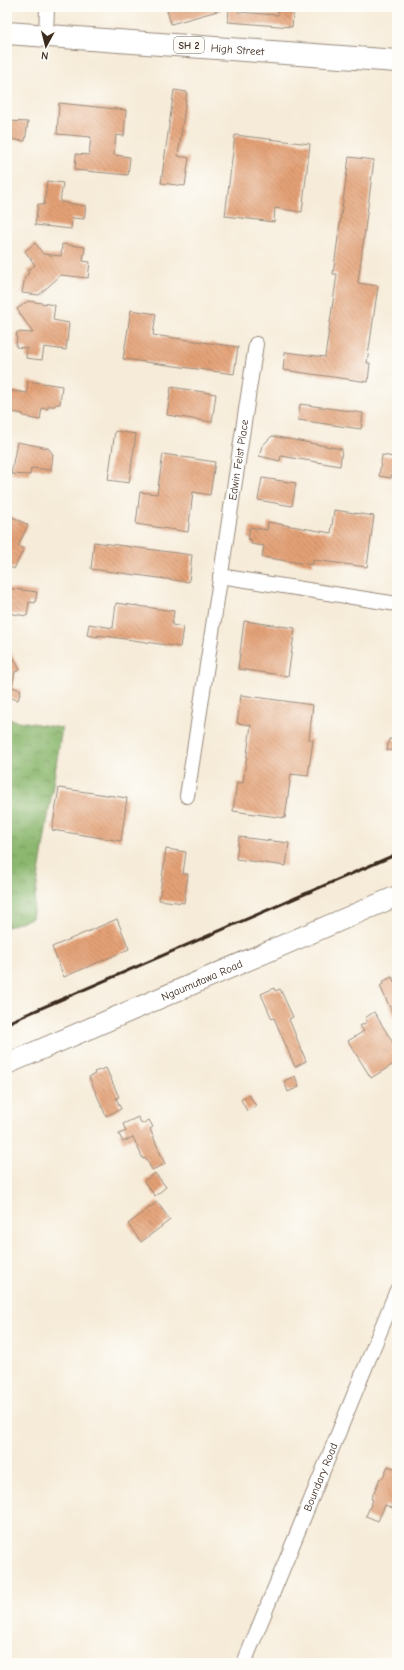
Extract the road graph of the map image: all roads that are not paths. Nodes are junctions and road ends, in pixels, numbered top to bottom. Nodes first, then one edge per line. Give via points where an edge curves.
1 (47, 7) edge
2 (7, 33) edge
3 (46, 35) junction
4 (397, 61) edge
5 (256, 344) dead end
6 (220, 576) junction
7 (397, 604) edge
8 (187, 796) dead end
9 (397, 896) edge
10 (7, 1064) edge
11 (397, 1290) edge
12 (244, 1663) edge

1 - 3 street
2 - 3 highway, High Street / SH 2
3 - 4 highway, High Street / SH 2
5 - 6 street, Edwin Feist Place
6 - 7 street
6 - 8 street, Edwin Feist Place
9 - 10 main road, Ngaumutawa Road
11 - 12 street, Boundary Road

